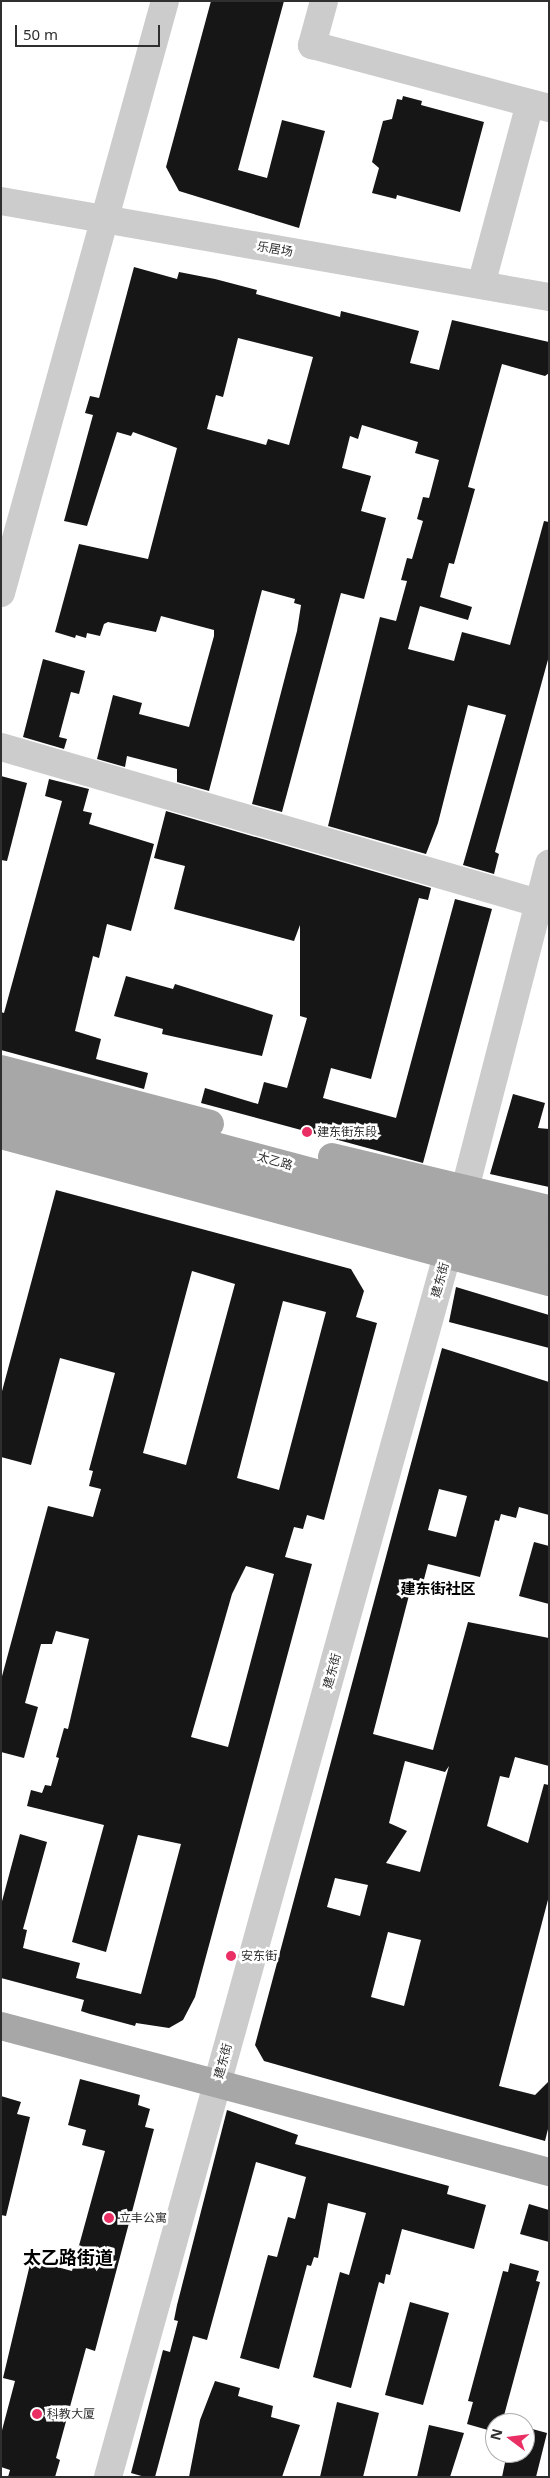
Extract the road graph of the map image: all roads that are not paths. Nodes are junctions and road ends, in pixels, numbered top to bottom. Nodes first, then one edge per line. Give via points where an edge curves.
1 (165, 1) edge
2 (324, 1) edge
3 (540, 106) edge
4 (1, 201) edge
5 (105, 219) junction
6 (481, 286) junction
7 (549, 297) edge
8 (1, 593) edge
9 (1, 747) edge
10 (549, 863) edge
11 (538, 903) junction
12 (1, 1068) edge
13 (1, 1089) edge
14 (1, 1113) edge
15 (1, 1135) edge
16 (549, 1209) edge
17 (456, 1222) junction
18 (549, 1235) edge
19 (549, 1258) edge
20 (549, 1282) edge
21 (1, 2026) edge
22 (217, 2083) junction
23 (549, 2172) edge
24 (108, 2477) edge

1 - 5 street
2 - 3 street via 312,45
3 - 6 street
4 - 5 street, 乐居场
5 - 6 street, 乐居场
5 - 8 street
6 - 7 street, 乐居场
9 - 11 street
10 - 11 street, 建东街
11 - 17 street, 建东街
12 - 17 main road via 416,1179
13 - 17 main road, 太乙路
14 - 17 main road, 太乙路
15 - 17 main road
16 - 17 main road
17 - 18 main road, 太乙路
17 - 19 main road, 太乙路
17 - 20 main road
17 - 22 street, 建东街
21 - 22 main road
22 - 23 main road
22 - 24 street, 建东街

